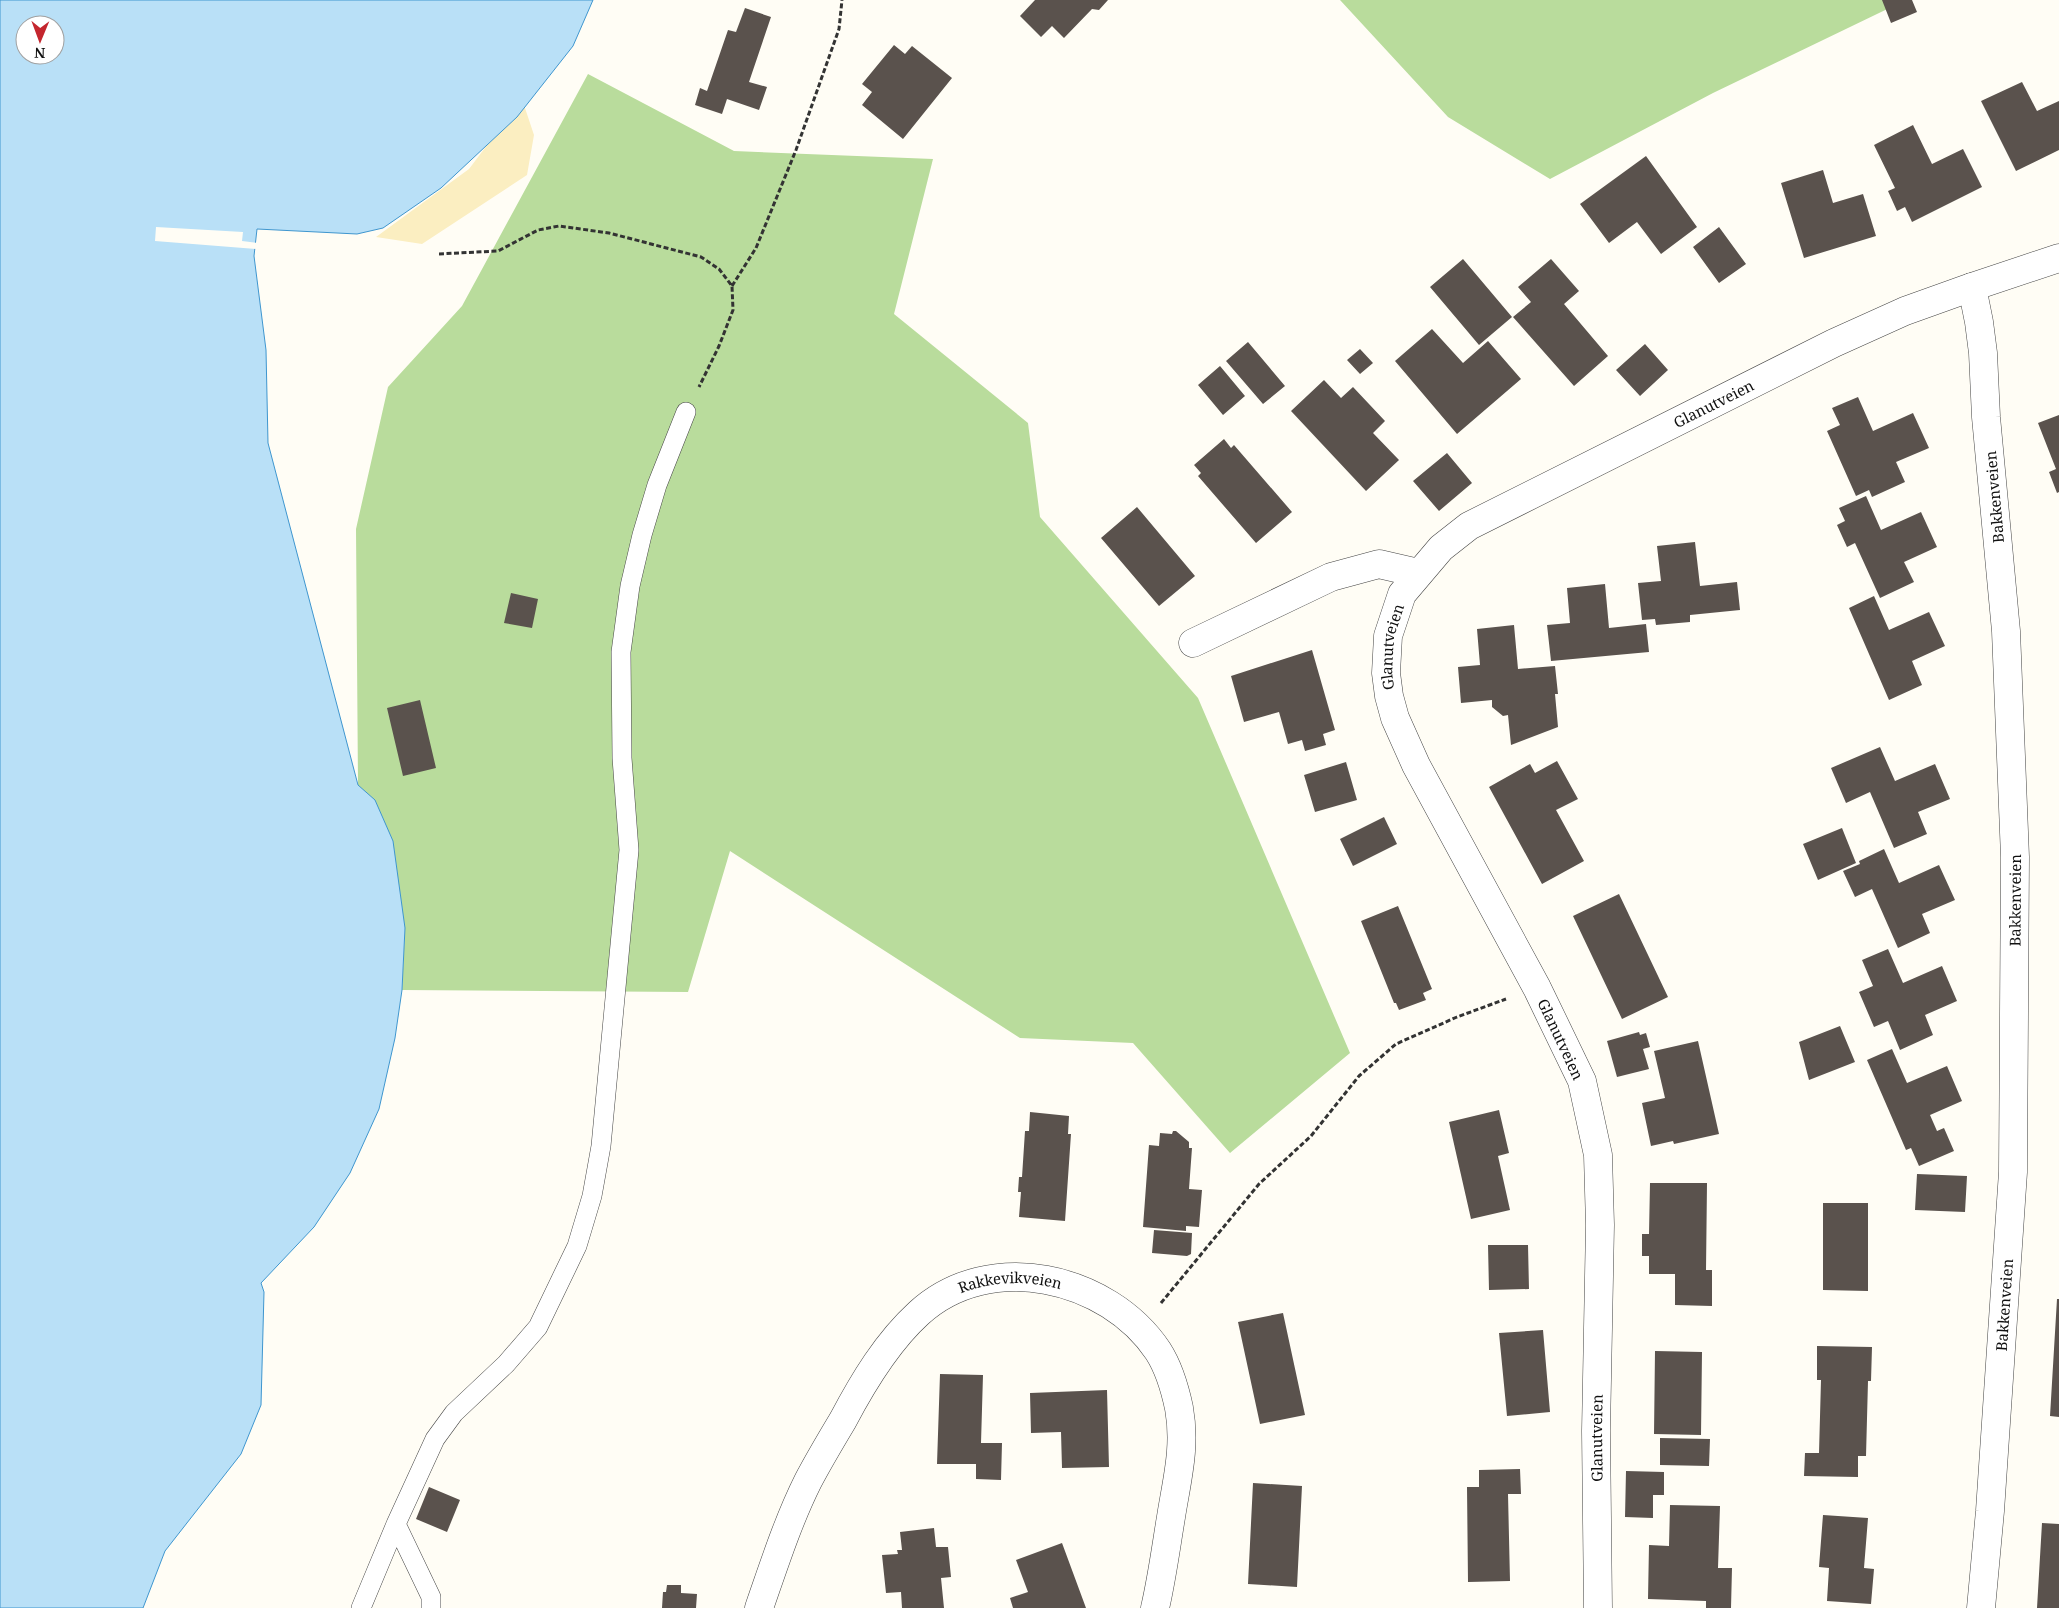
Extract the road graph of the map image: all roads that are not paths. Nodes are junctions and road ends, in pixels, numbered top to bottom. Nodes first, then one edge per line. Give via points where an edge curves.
1 (2059, 258) edge
2 (1972, 287) junction
3 (686, 412) road end
4 (1418, 573) junction
5 (1193, 643) dead end
6 (396, 1524) junction
7 (362, 1608) edge
8 (431, 1608) edge
9 (759, 1608) edge
10 (1155, 1608) edge
11 (1598, 1608) edge
12 (1981, 1608) edge

1 - 2 street
2 - 4 street, Glanutveien via 1905,311 1834,344 1469,526 1441,548
2 - 12 street, Bakkenveien via 1983,353 2006,631 2015,857 2013,1172
3 - 6 lane via 647,518 630,586 621,652 622,758 629,850 601,1146 592,1196 577,1246 538,1328 506,1364 454,1412 435,1439
4 - 5 street via 1379,564 1331,577
4 - 11 street, Glanutveien via 1402,594 1388,636 1386,673 1389,696 1416,765 1537,988 1582,1081 1598,1155
6 - 7 lane
6 - 8 lane via 431,1597
9 - 10 street, Rakkevikveien via 808,1482 859,1390 896,1338 919,1313 956,1290 989,1279 1029,1277 1065,1283 1118,1309 1140,1328 1169,1372 1179,1408 1183,1447

